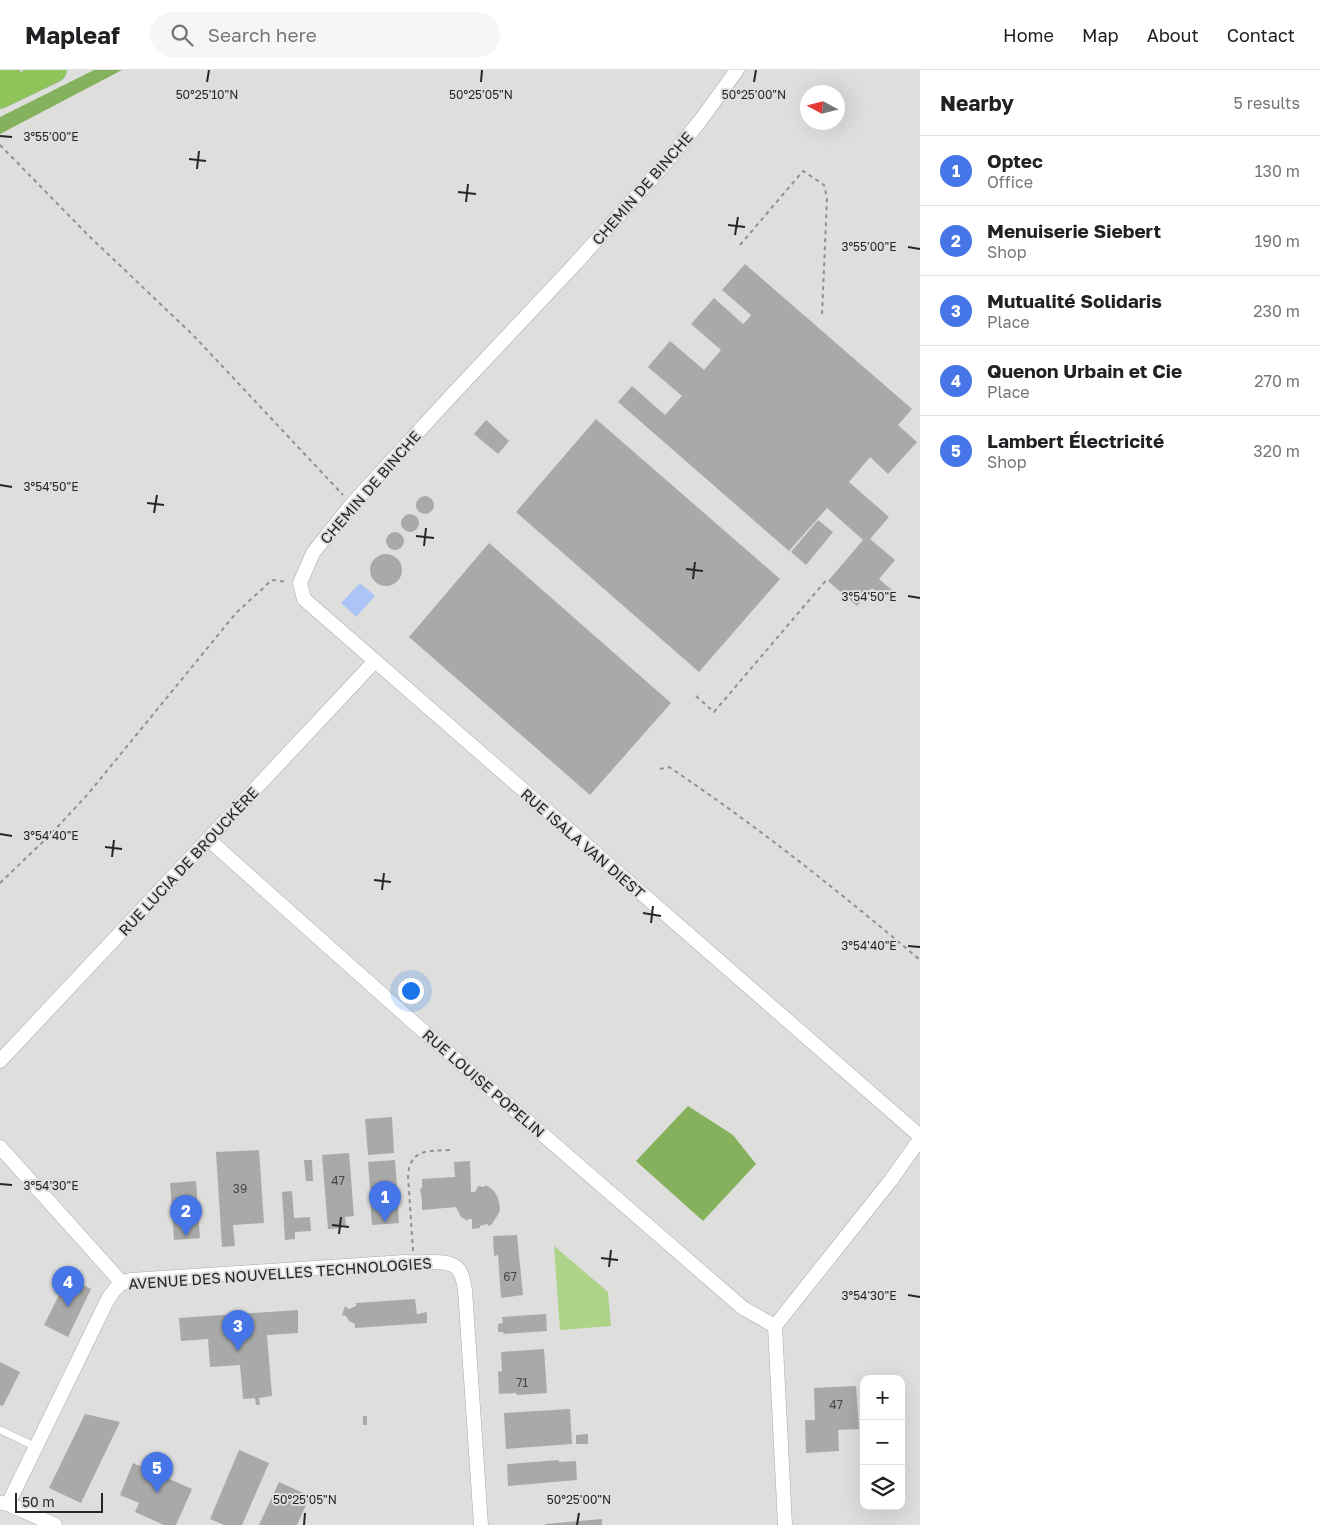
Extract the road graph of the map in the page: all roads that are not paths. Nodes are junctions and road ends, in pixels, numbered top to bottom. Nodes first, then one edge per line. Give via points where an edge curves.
1 (7, 70) edge
2 (54, 70) edge
3 (737, 70) edge
4 (0, 73) edge
5 (0, 96) edge
6 (300, 583) joint
7 (375, 661) junction
8 (208, 839) junction
9 (0, 1061) edge
10 (920, 1138) edge
11 (0, 1147) edge
12 (122, 1283) junction
13 (770, 1323) junction
14 (0, 1430) edge
15 (36, 1447) junction
16 (4, 1503) edge
17 (55, 1525) edge
18 (481, 1525) edge
19 (785, 1525) edge

1 - 4 highway
2 - 5 highway
3 - 6 street, CHEMIN DE BINCHE via 652,179 352,504 313,553
6 - 7 street, RUE ISALA VAN DIEST via 304,599
7 - 8 street, RUE LUCIA DE BROUCKÈRE
7 - 10 street, RUE ISALA VAN DIEST
8 - 9 street, RUE LUCIA DE BROUCKÈRE
8 - 13 street, RUE LOUISE POPELIN via 743,1308
10 - 13 street via 891,1180
11 - 12 street
12 - 15 street, AVENUE DES NOUVELLES TECHNOLOGIES via 106,1301
12 - 18 street, AVENUE DES NOUVELLES TECHNOLOGIES via 405,1262 438,1262 458,1269 465,1290
13 - 19 street
14 - 15 lane
15 - 16 street, AVENUE DES NOUVELLES TECHNOLOGIES
16 - 17 street

